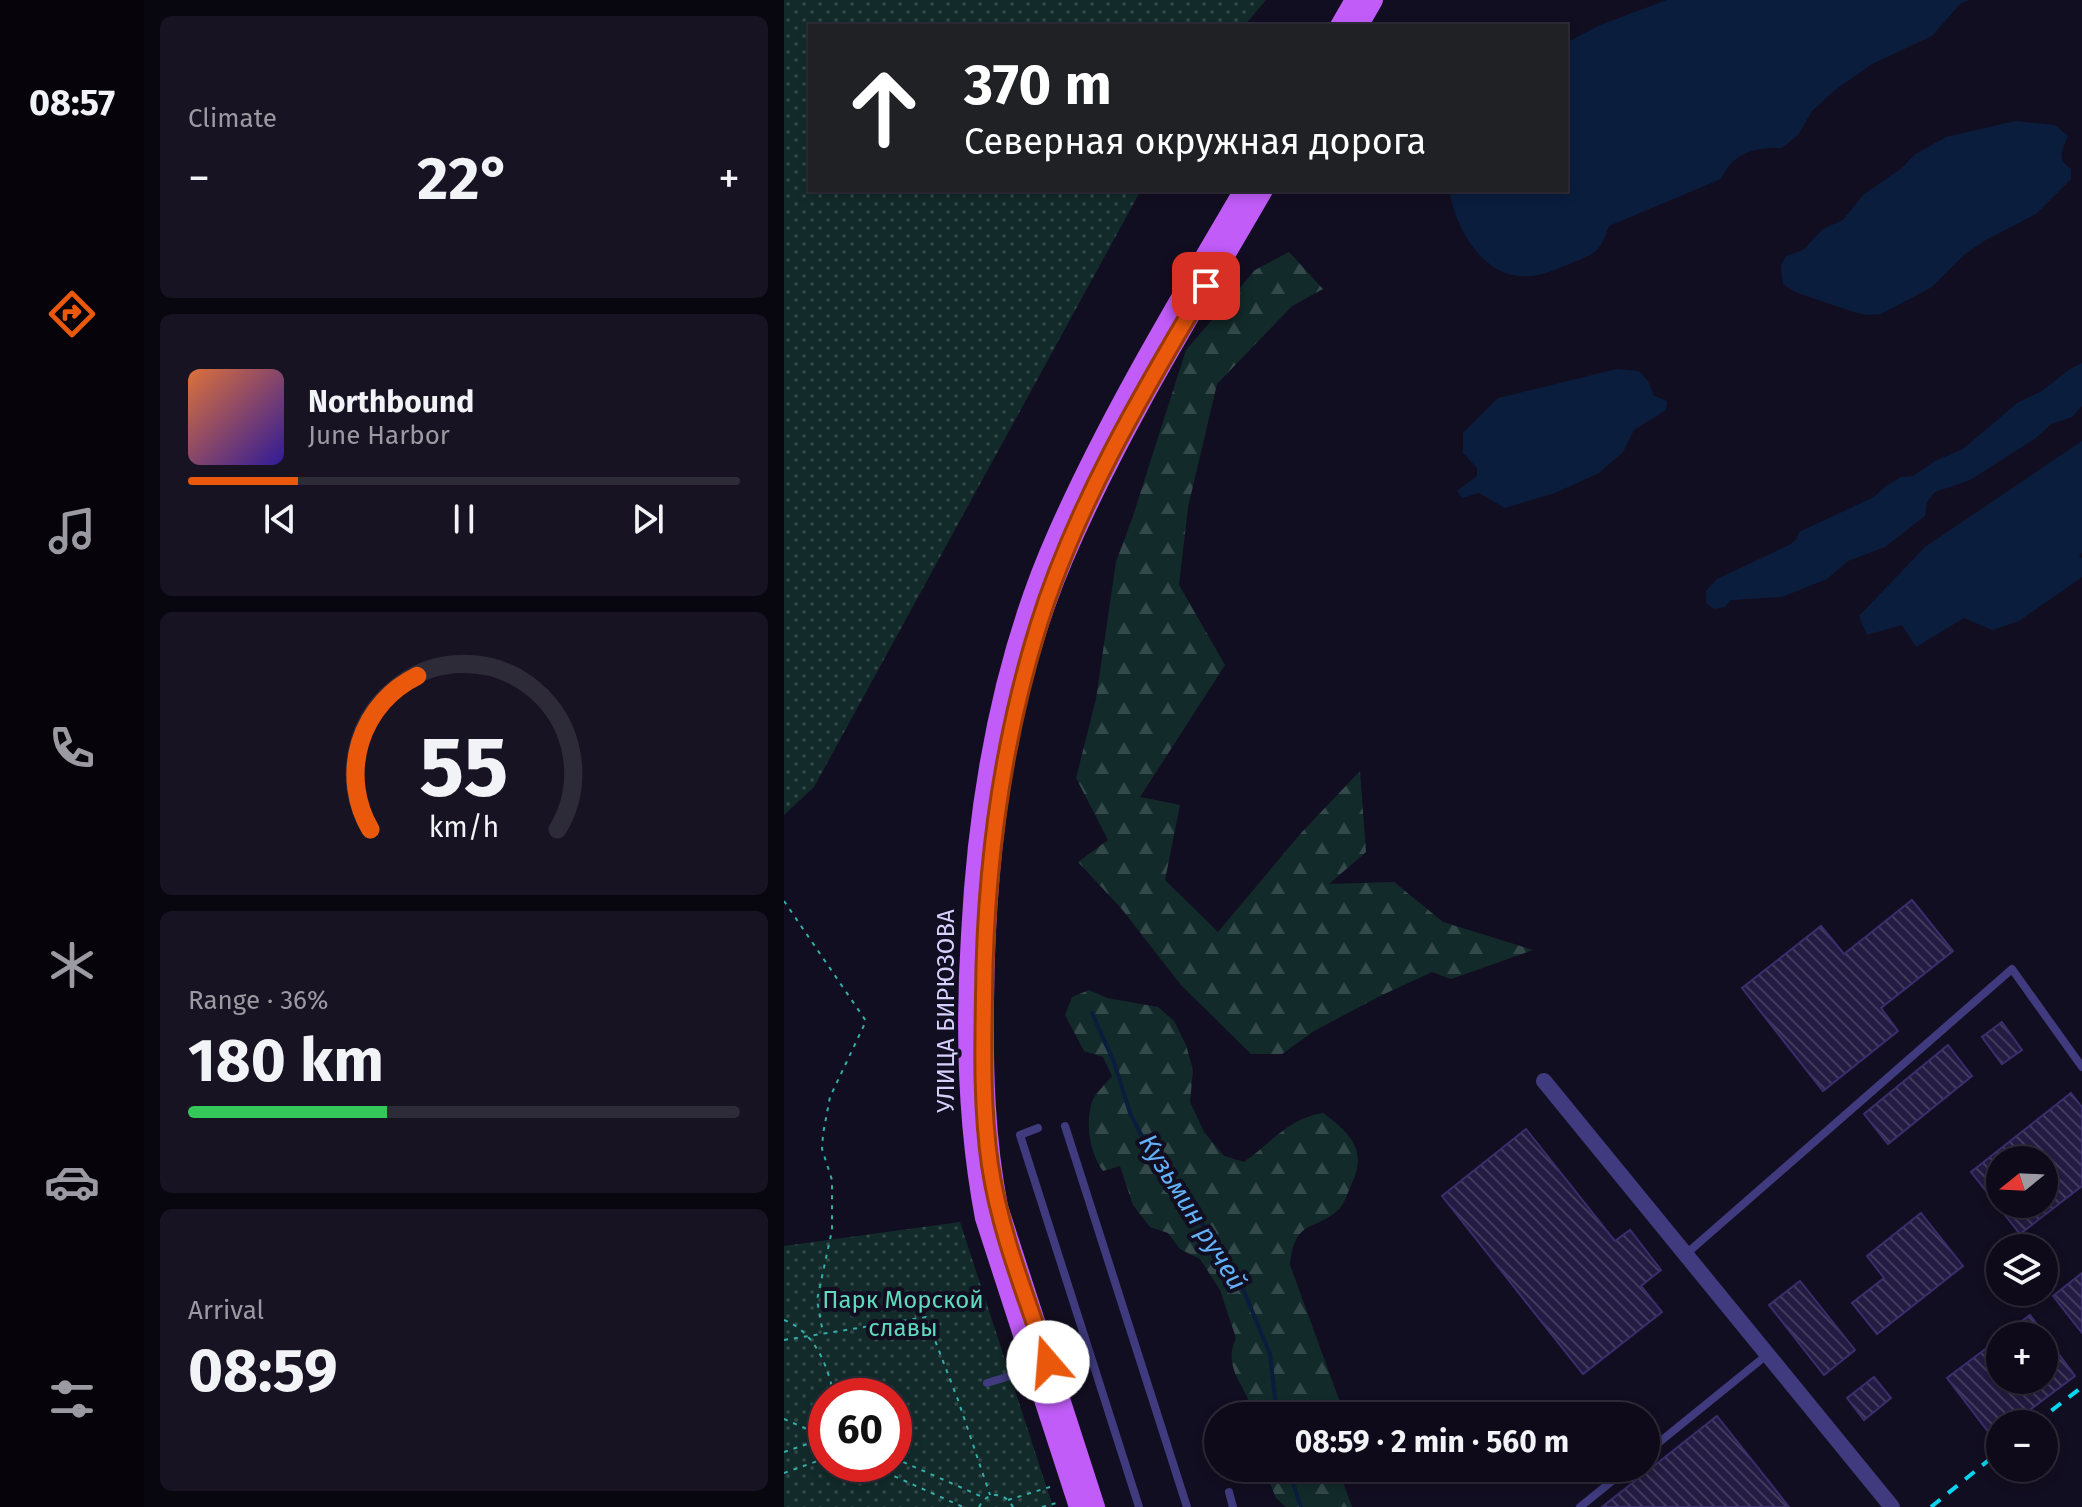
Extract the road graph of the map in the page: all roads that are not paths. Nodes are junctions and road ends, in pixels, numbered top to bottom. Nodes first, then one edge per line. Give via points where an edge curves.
1 (1355, 0) edge
2 (1373, 0) edge
3 (1341, 24) edge
4 (1359, 24) edge
5 (1243, 192) edge
6 (1262, 192) edge
7 (2082, 1067) edge
8 (1544, 1081) dead end
9 (1065, 1126) dead end
10 (1038, 1128) dead end
11 (1686, 1254) junction
12 (1768, 1354) junction
13 (1033, 1369) junction
14 (987, 1383) dead end
15 (1660, 1442) edge
16 (1611, 1482) edge
17 (1229, 1492) dead end
18 (1079, 1507) edge
19 (1095, 1507) edge
20 (1139, 1507) edge
21 (1187, 1507) edge
22 (1233, 1507) edge
23 (1580, 1507) edge
24 (1892, 1507) edge

1 - 3 main road
2 - 4 main road
5 - 13 main road, УЛИЦА БИРЮЗОВА via 1105,436 1056,537 1004,689 987,773 974,865 967,1058 972,1141 985,1218
6 - 19 main road, УЛИЦА БИРЮЗОВА via 1148,385 1063,559 1016,709 996,815 984,969 985,1115 998,1207
7 - 11 lane via 2012,969
8 - 11 street
9 - 21 lane
10 - 20 lane via 1020,1135
11 - 12 street
12 - 15 lane
12 - 24 street
13 - 14 lane
13 - 18 main road, УЛИЦА БИРЮЗОВА
16 - 23 lane
17 - 22 lane

